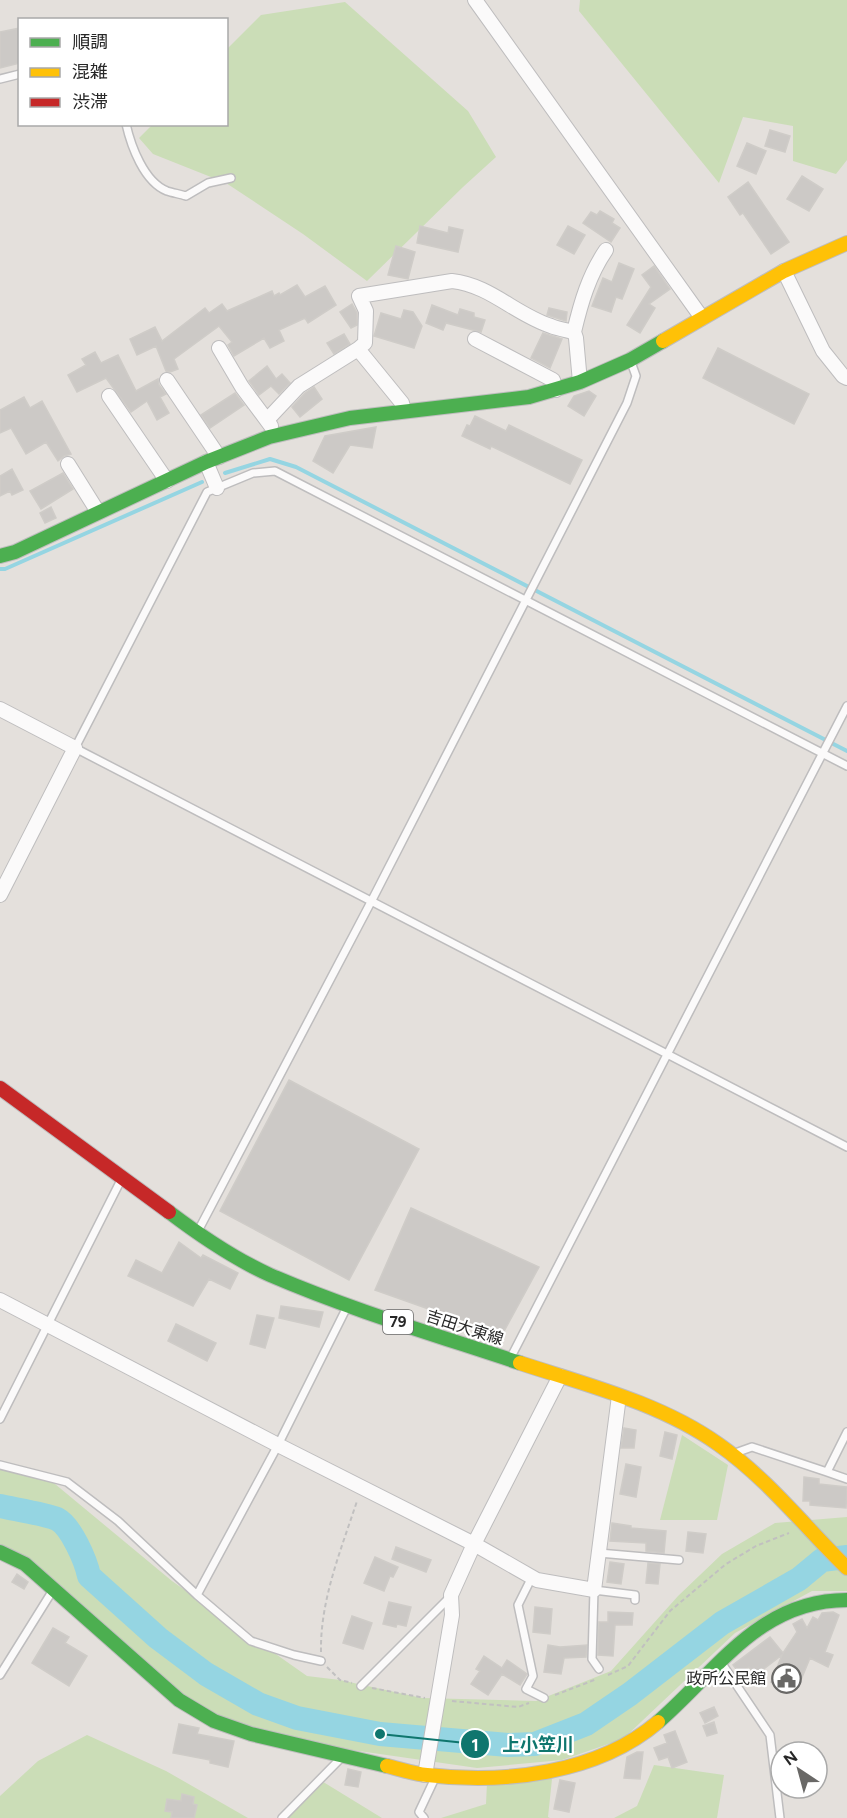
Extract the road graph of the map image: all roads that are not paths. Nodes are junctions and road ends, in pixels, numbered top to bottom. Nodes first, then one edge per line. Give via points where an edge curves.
1 (475, 0) edge
2 (18, 74) edge
3 (0, 79) edge
4 (126, 126) edge
5 (231, 178) dead end
6 (847, 243) edge
7 (606, 250) dead end
8 (784, 272) junction
9 (702, 318) junction
10 (574, 332) junction
11 (475, 339) dead end
12 (219, 348) dead end
13 (358, 349) junction
14 (630, 360) junction
15 (847, 378) edge
16 (167, 380) dead end
17 (580, 382) junction
18 (556, 390) junction
19 (109, 396) dead end
20 (404, 411) junction
21 (267, 420) junction
22 (275, 435) junction
23 (213, 460) junction
24 (68, 464) dead end
25 (166, 481) junction
26 (217, 488) junction
27 (98, 512) junction
28 (0, 555) edge
29 (528, 597) junction
30 (847, 706) edge
31 (0, 709) edge
32 (75, 748) junction
33 (824, 751) junction
34 (847, 766) edge
35 (0, 895) edge
36 (372, 900) junction
37 (666, 1054) junction
38 (0, 1088) edge
39 (847, 1147) edge
40 (122, 1179) junction
41 (197, 1233) junction
42 (0, 1300) edge
43 (348, 1305) junction
44 (47, 1325) junction
45 (510, 1359) junction
46 (560, 1376) junction
47 (619, 1396) junction
48 (0, 1419) edge
49 (847, 1432) edge
50 (278, 1445) junction
51 (732, 1455) junction
52 (0, 1465) edge
53 (827, 1472) junction
54 (847, 1479) edge
55 (474, 1544) junction
56 (0, 1552) edge
57 (599, 1553) junction
58 (679, 1560) dead end
59 (847, 1568) edge
60 (532, 1577) junction
61 (54, 1588) junction
62 (594, 1590) junction
63 (197, 1595) junction
64 (451, 1595) junction
65 (635, 1600) dead end
66 (847, 1600) edge
67 (321, 1660) dead end
68 (719, 1660) junction
69 (598, 1669) dead end
70 (0, 1675) edge
71 (361, 1686) dead end
72 (544, 1698) dead end
73 (343, 1756) junction
74 (429, 1771) junction
75 (282, 1818) edge
76 (424, 1818) edge
77 (780, 1818) edge

1 - 9 street
2 - 3 lane
4 - 5 lane via 138,159 165,190 186,196 208,183
6 - 8 street
7 - 10 street via 594,267
8 - 9 street
8 - 15 street via 823,351
9 - 14 street
10 - 13 street via 549,326 466,282 452,281 359,296 366,311 365,343
10 - 17 street
11 - 18 street via 553,380
12 - 21 street
13 - 20 street via 402,403
13 - 21 street via 299,386
14 - 17 street
14 - 29 lane via 636,376 633,389
16 - 23 street
17 - 18 street
18 - 20 street via 529,397
19 - 25 street
20 - 22 street
21 - 22 street
22 - 23 street
23 - 25 street
23 - 26 street
24 - 27 street
25 - 27 street
26 - 29 lane via 253,473 275,471
26 - 32 lane via 207,492
27 - 28 street via 35,543
29 - 33 lane
29 - 36 lane
30 - 33 lane
31 - 32 street
32 - 35 street
32 - 36 lane
33 - 34 lane
33 - 37 lane
36 - 37 lane
36 - 41 lane
37 - 39 lane
37 - 45 lane
38 - 40 street, 吉田大東線 / 79
40 - 41 street, 吉田大東線 / 79
40 - 44 lane
41 - 43 street, 吉田大東線 / 79 via 268,1274
42 - 44 street
43 - 45 street, 吉田大東線 / 79
43 - 50 lane
44 - 48 lane
44 - 50 street
45 - 46 street, 吉田大東線 / 79
46 - 47 street, 吉田大東線 / 79
46 - 55 street
47 - 51 street, 吉田大東線 / 79 via 678,1420
47 - 57 street
49 - 53 lane
50 - 55 street
50 - 63 lane
51 - 53 lane via 752,1447
51 - 59 street, 吉田大東線 / 79
52 - 63 lane via 67,1482 118,1521
53 - 54 lane
55 - 60 street
55 - 64 street
56 - 61 street via 25,1564
57 - 58 lane
57 - 62 street
60 - 62 street
60 - 72 lane via 518,1605 533,1676 525,1689
61 - 70 lane
61 - 73 street via 179,1700 214,1721
62 - 65 lane via 635,1595
62 - 69 lane via 592,1659
63 - 67 lane via 251,1641
64 - 71 lane
64 - 74 street via 452,1615
66 - 68 street via 798,1607 761,1627
68 - 74 street via 679,1705 644,1734 592,1760 501,1777
68 - 77 lane via 770,1735
73 - 74 street
73 - 75 lane
74 - 76 lane via 418,1812

